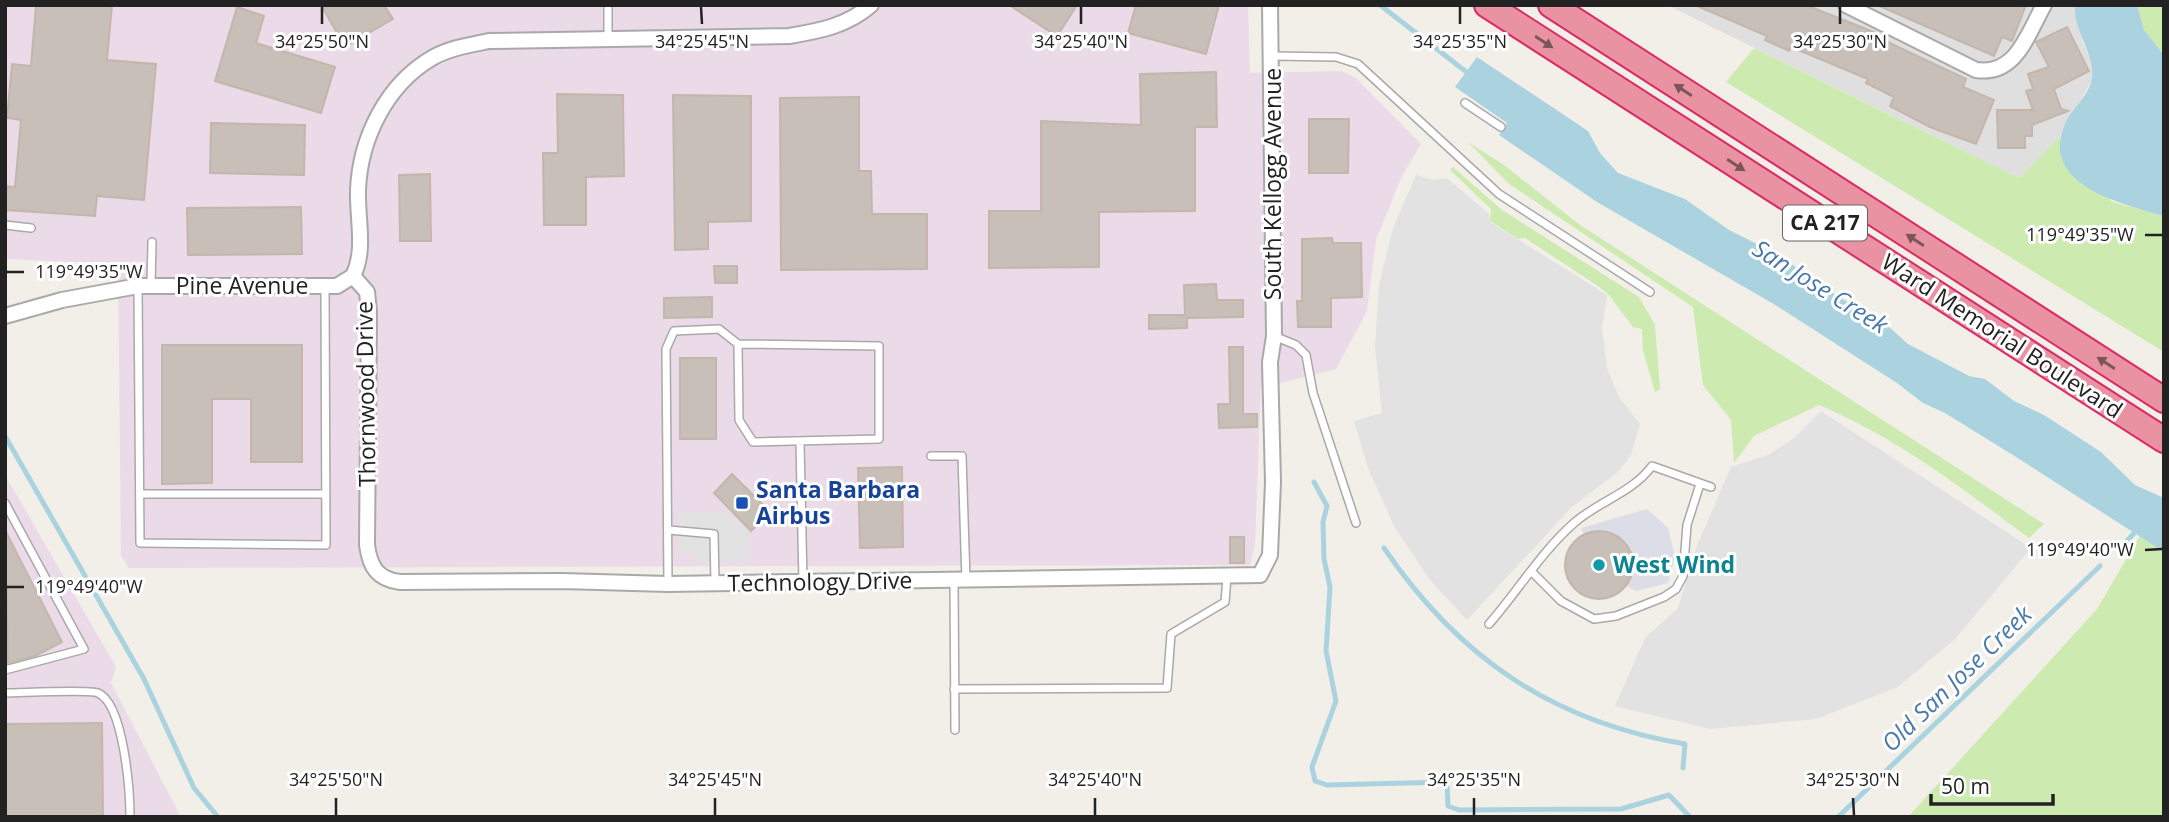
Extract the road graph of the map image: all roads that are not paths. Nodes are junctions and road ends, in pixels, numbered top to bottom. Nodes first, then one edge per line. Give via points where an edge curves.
1 (608, 5) edge
2 (871, 5) edge
3 (1270, 5) edge
4 (1487, 5) edge
5 (1551, 5) edge
6 (1846, 5) edge
7 (2044, 5) edge
8 (608, 38) junction
9 (1273, 56) junction
10 (1465, 103) dead end
11 (1501, 127) dead end
12 (5, 225) edge
13 (31, 228) dead end
14 (152, 242) dead end
15 (353, 276) junction
16 (325, 285) junction
17 (144, 286) junction
18 (1650, 292) dead end
19 (5, 316) edge
20 (1274, 336) junction
21 (738, 344) junction
22 (2164, 400) edge
23 (2164, 440) edge
24 (800, 442) junction
25 (932, 456) dead end
26 (1700, 484) junction
27 (1710, 487) dead end
28 (326, 494) junction
29 (140, 495) junction
30 (5, 503) edge
31 (1356, 523) dead end
32 (669, 530) junction
33 (1532, 572) junction
34 (1260, 575) joint
35 (381, 576) joint
36 (1227, 577) junction
37 (960, 581) junction
38 (715, 583) junction
39 (803, 583) junction
40 (668, 584) junction
41 (1489, 624) dead end
42 (5, 670) edge
43 (954, 689) junction
44 (5, 693) edge
45 (955, 730) dead end
46 (130, 817) edge

1 - 8 lane
2 - 8 street, Thornwood Drive via 851,20 789,36
3 - 9 street, South Kellogg Avenue
4 -> 23 highway, Ward Memorial Boulevard / CA 217
22 -> 5 highway, Ward Memorial Boulevard / CA 217
6 - 7 street via 1976,70 1992,73 2007,66
8 - 15 street, Thornwood Drive via 489,41 450,50 413,72 384,106 369,137 358,189 360,254
9 - 18 lane via 1327,57 1358,64 1499,194
9 - 20 street, South Kellogg Avenue
10 - 11 lane
12 - 13 lane
14 - 17 lane
15 - 16 street, Pine Avenue via 337,286
15 - 35 street, Thornwood Drive via 367,292 369,311 367,545 369,560
16 - 17 street, Pine Avenue
16 - 28 lane
17 - 19 street, Pine Avenue via 72,297
17 - 29 lane
20 - 31 lane via 1306,355 1313,393
20 - 34 street, South Kellogg Avenue via 1270,362 1270,555
21 - 24 lane via 739,420 753,442
21 - 24 lane via 879,346 879,439
21 - 32 lane via 719,329 674,331 666,349
24 - 39 lane
25 - 37 lane via 962,456
26 - 27 lane
26 - 33 lane via 1653,466 1639,482 1573,524
26 - 33 lane via 1687,525 1683,576 1676,589 1664,597 1616,616 1594,619 1561,601
28 - 29 lane
28 - 29 lane via 326,545 140,543
30 - 42 lane via 84,649
32 - 38 lane via 714,534
32 - 40 lane
33 - 41 lane
34 - 36 street, Technology Drive
35 - 40 street, Technology Drive via 400,582
36 - 37 street, Technology Drive
36 - 43 lane via 1225,602 1171,634 1167,688
37 - 39 street, Technology Drive
37 - 43 lane
38 - 39 street, Technology Drive
38 - 40 street, Technology Drive
43 - 45 lane
44 - 46 lane via 98,693 110,704 125,755

